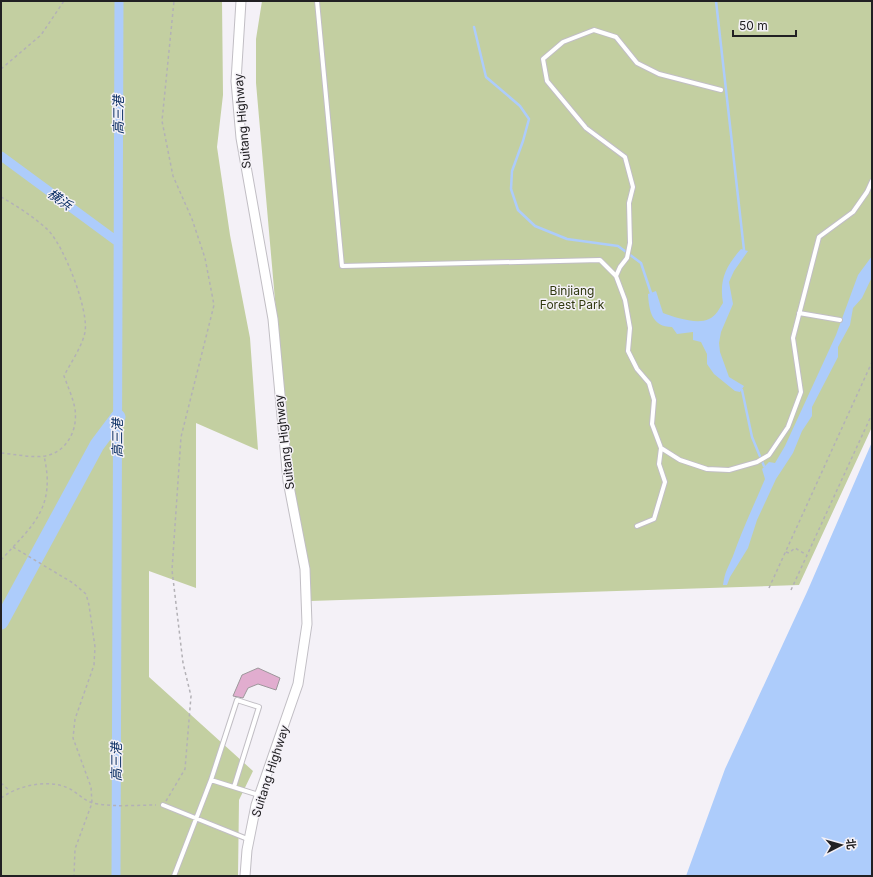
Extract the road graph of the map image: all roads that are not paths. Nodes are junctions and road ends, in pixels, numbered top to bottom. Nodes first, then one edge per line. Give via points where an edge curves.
1 (241, 1) edge
2 (317, 1) edge
3 (721, 90) dead end
4 (872, 181) edge
5 (616, 276) junction
6 (799, 313) junction
7 (840, 320) dead end
8 (661, 448) junction
9 (637, 526) dead end
10 (211, 780) junction
11 (234, 787) junction
12 (260, 795) junction
13 (163, 805) road end
14 (196, 818) junction
15 (250, 840) junction
16 (174, 876) edge
17 (245, 876) edge

1 - 12 street, Suitang Highway via 236,81 241,138 273,319 288,481 304,569 307,624 298,684
2 - 5 lane via 342,266 600,260
3 - 5 lane via 659,74 637,63 616,38 594,30 563,42 543,59 547,81 586,128 625,157 633,187 629,203 630,243 627,258
4 - 6 lane via 853,212 819,237
5 - 8 lane via 625,300 630,328 628,351 637,369 649,383 654,400 652,424
6 - 7 lane
6 - 8 lane via 793,338 801,392 788,427 769,455 757,462 729,470 707,469 680,460
8 - 9 lane via 659,464 664,482 654,519
10 - 11 lane
10 - 11 lane via 237,700 259,707
10 - 14 lane
11 - 12 lane
12 - 15 street, Suitang Highway
13 - 14 lane
14 - 15 lane
14 - 16 lane
15 - 17 street, Suitang Highway

